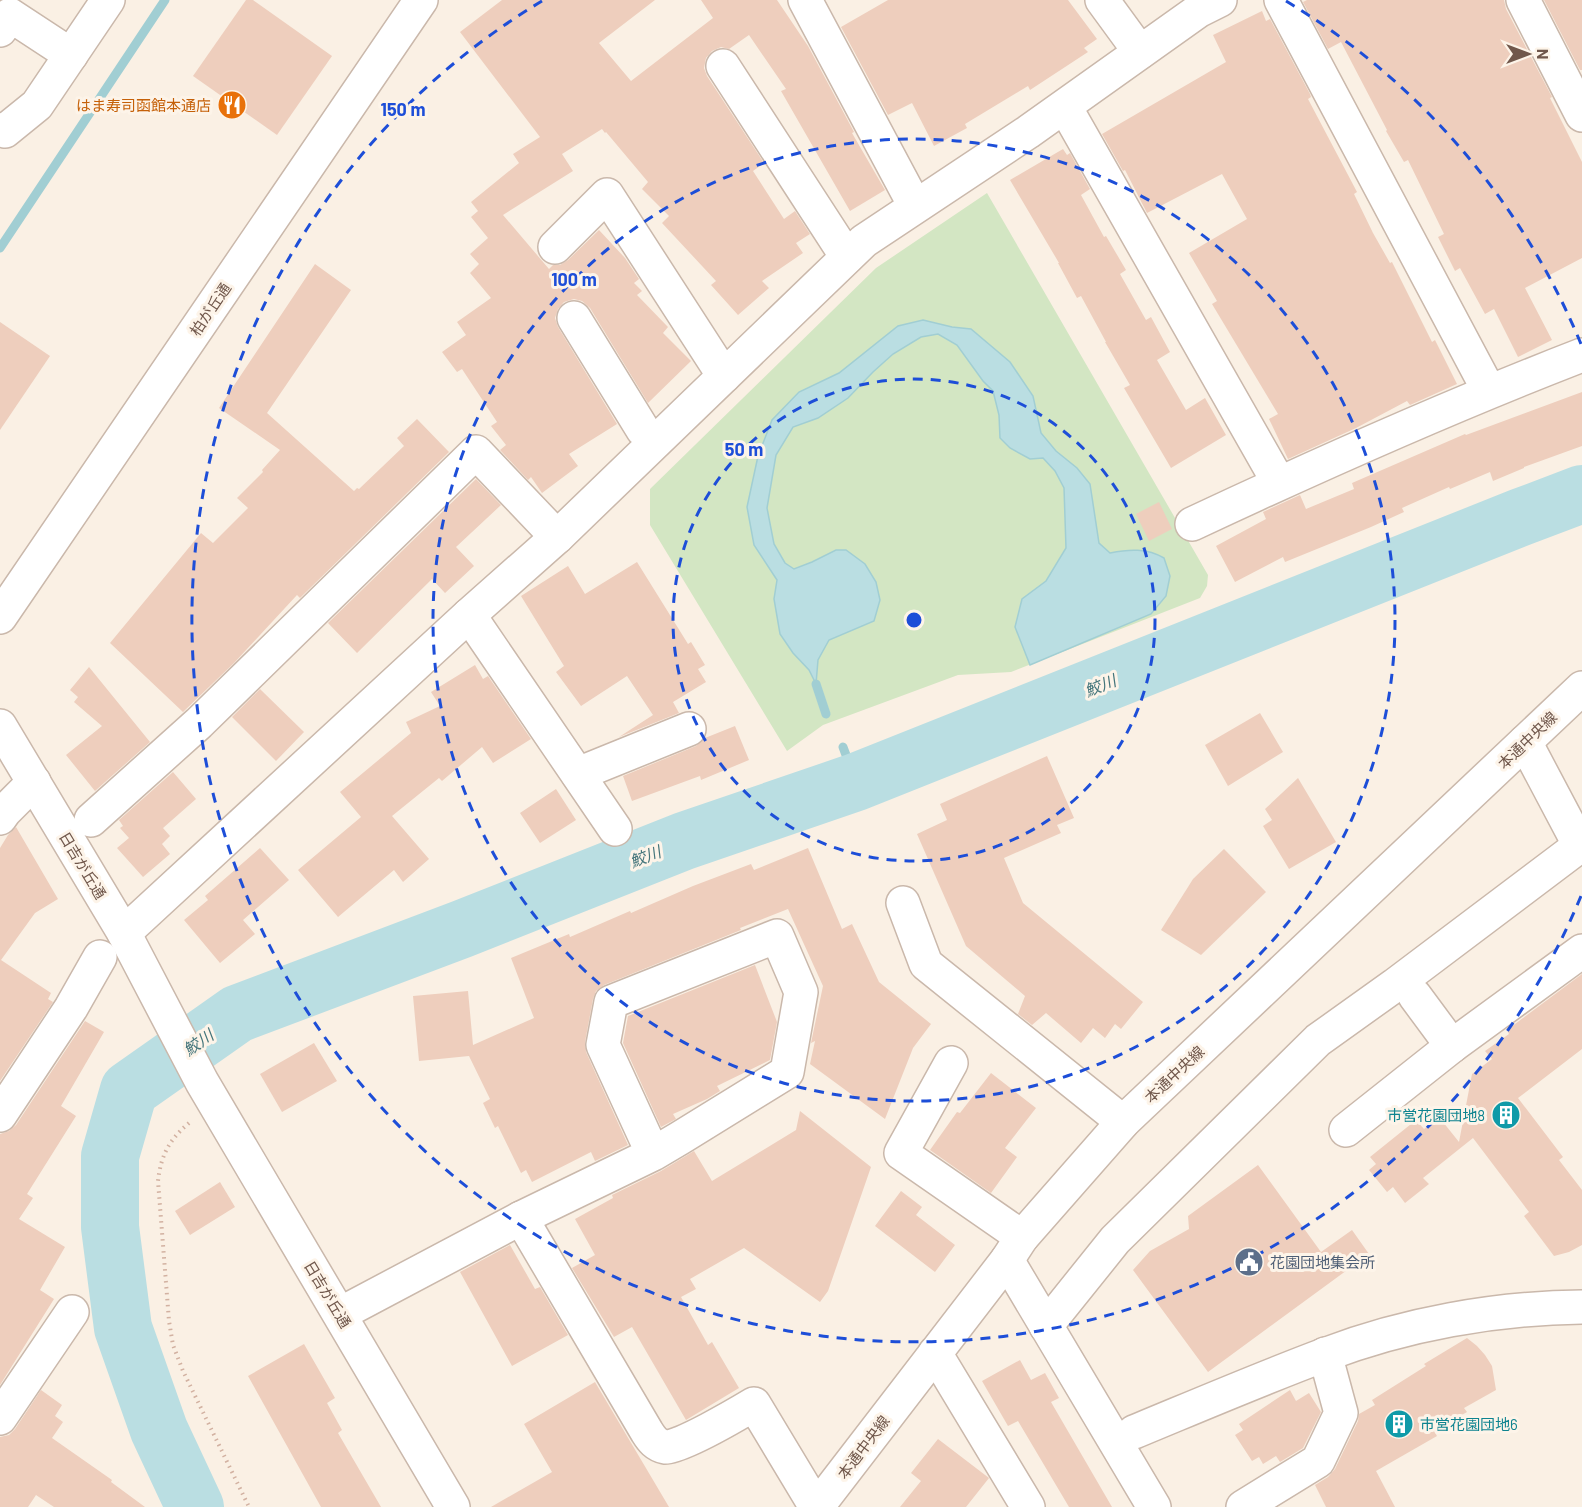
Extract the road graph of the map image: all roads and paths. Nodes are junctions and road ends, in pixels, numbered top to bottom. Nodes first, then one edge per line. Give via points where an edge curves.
1 (420, 0) edge
2 (805, 0) edge
3 (1102, 0) edge
4 (1220, 0) edge
5 (1281, 0) edge
6 (1523, 0) edge
7 (94, 6) edge
8 (0, 30) edge
9 (1140, 52) junction
10 (71, 55) junction
11 (723, 66) dead end
12 (1065, 107) junction
13 (1582, 115) edge
14 (0, 130) edge
15 (915, 206) junction
16 (555, 247) dead end
17 (847, 257) junction
18 (574, 318) dead end
19 (1582, 355) edge
20 (724, 375) junction
21 (1489, 391) junction
22 (643, 429) dead end
23 (1279, 483) junction
24 (1192, 524) dead end
25 (557, 537) junction
26 (469, 615) junction
27 (0, 617) edge
28 (1582, 688) edge
29 (0, 726) edge
30 (689, 729) dead end
31 (1532, 735) junction
32 (578, 774) junction
33 (34, 782) junction
34 (0, 818) edge
35 (91, 820) dead end
36 (615, 829) dead end
37 (1581, 845) edge
38 (903, 903) dead end
39 (124, 933) junction
40 (1582, 951) edge
41 (100, 957) dead end
42 (1415, 996) dead end
43 (1452, 1046) junction
44 (951, 1063) dead end
45 (0, 1115) edge
46 (192, 1120) dead end
47 (1123, 1122) junction
48 (1346, 1130) dead end
49 (653, 1154) junction
50 (521, 1218) junction
51 (1015, 1248) junction
52 (1582, 1307) edge
53 (72, 1312) dead end
54 (340, 1314) junction
55 (1046, 1326) junction
56 (935, 1353) junction
57 (1325, 1354) junction
58 (0, 1418) edge
59 (1134, 1432) dead end
60 (1246, 1506) edge
61 (249, 1507) edge
62 (453, 1507) edge
63 (817, 1507) edge
64 (1029, 1507) edge
65 (1154, 1507) edge

1 - 27 street, 柏が丘通
2 - 15 street
3 - 9 street
4 - 9 street
5 - 21 street
6 - 13 street
7 - 10 street
8 - 10 street via 10,15
9 - 12 street
10 - 14 street via 37,105 6,131
11 - 17 street
12 - 15 street
12 - 23 street
15 - 17 street
16 - 20 street via 608,195
17 - 20 street
18 - 22 street
19 - 21 street
20 - 25 street
21 - 23 street
23 - 24 street
25 - 26 street
25 - 35 street via 476,452 199,723
26 - 32 street
26 - 39 street
28 - 31 street, 本通中央線
29 - 33 street, 日吉が丘通
30 - 32 street
31 - 37 street
31 - 47 street, 本通中央線
32 - 36 street
33 - 34 street
33 - 39 street, 日吉が丘通
37 - 55 street via 1318,1040 1115,1240
38 - 47 street via 926,964
39 - 54 street, 日吉が丘通 via 202,1082
40 - 43 street
41 - 45 street
42 - 43 street
43 - 48 street
44 - 51 street via 902,1153
46 - 61 path via 176,1134 159,1169 169,1321 183,1371
47 - 51 street, 本通中央線
49 - 49 street via 787,1072 801,992 777,936 611,1002 603,1045
49 - 50 street
50 - 54 street
50 - 63 street via 656,1444 667,1448 681,1443 754,1404
51 - 55 street
51 - 56 street, 本通中央線
52 - 57 street via 1461,1318
53 - 58 street
54 - 62 street, 日吉が丘通
55 - 65 street
56 - 63 street, 本通中央線
56 - 64 street
57 - 59 street
57 - 60 street via 1341,1413 1318,1461

